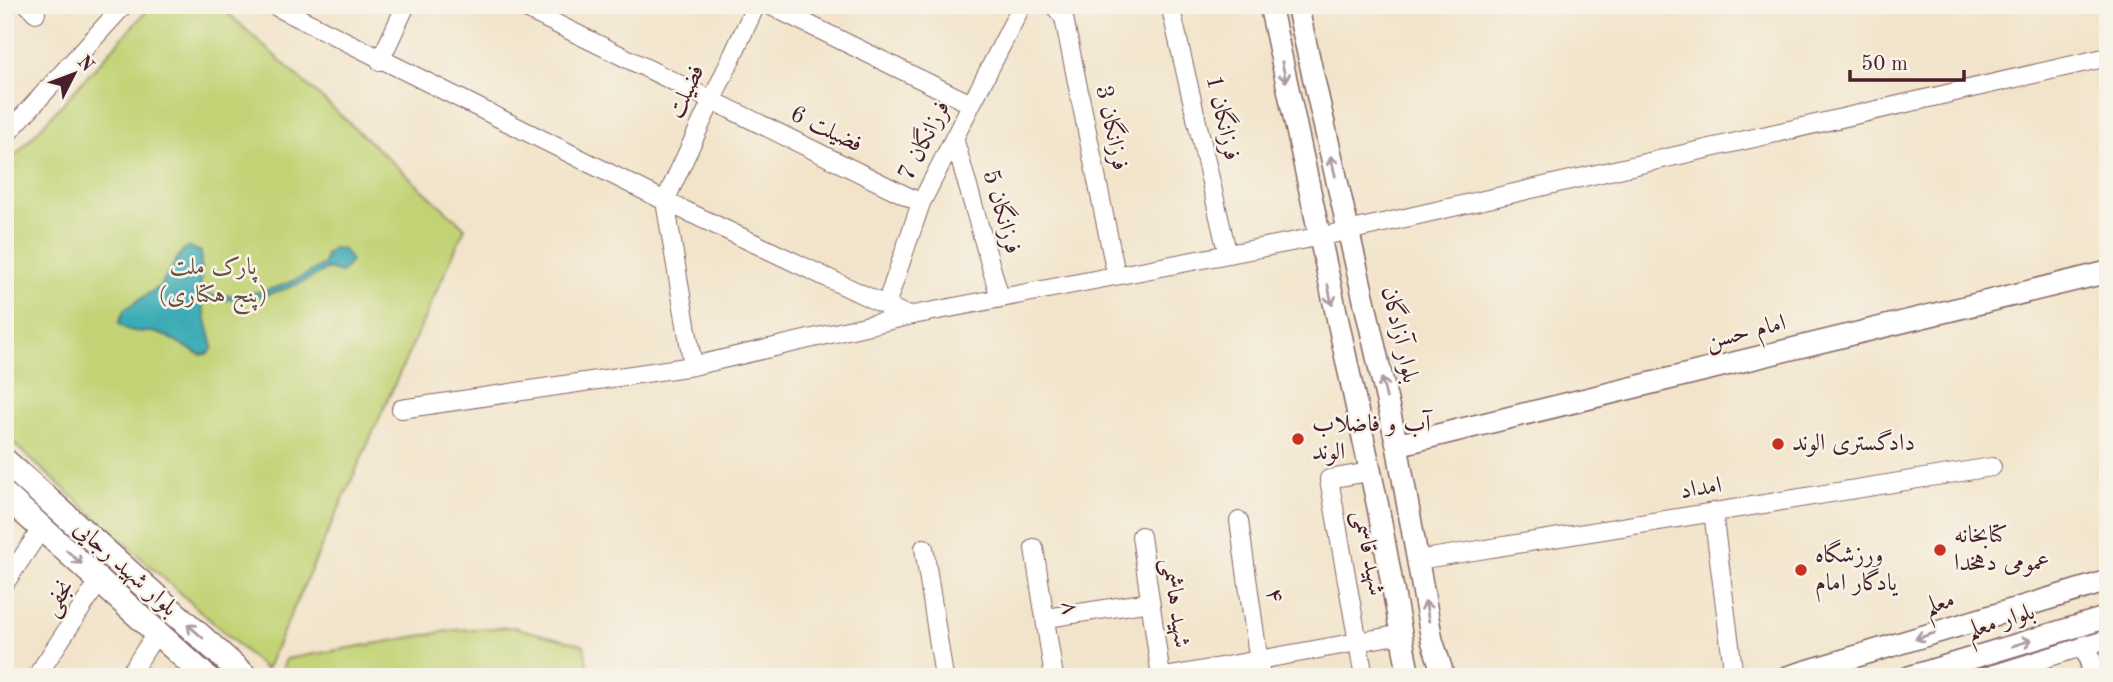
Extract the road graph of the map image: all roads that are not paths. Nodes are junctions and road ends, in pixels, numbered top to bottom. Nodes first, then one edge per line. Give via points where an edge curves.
1 (124, 5) edge
2 (273, 5) edge
3 (406, 5) edge
4 (518, 5) edge
5 (756, 5) edge
6 (769, 5) edge
7 (1024, 5) edge
8 (1033, 5) edge
9 (1054, 5) edge
10 (1170, 5) edge
11 (1270, 5) edge
12 (1297, 5) edge
13 (2108, 57) edge
14 (380, 61) junction
15 (710, 100) junction
16 (971, 104) junction
17 (5, 136) edge
18 (954, 138) junction
19 (665, 201) junction
20 (921, 203) junction
21 (1348, 231) junction
22 (1318, 237) junction
23 (1225, 243) dead end
24 (1114, 264) dead end
25 (2108, 272) edge
26 (1000, 298) junction
27 (886, 305) junction
28 (908, 316) junction
29 (693, 366) junction
30 (401, 409) dead end
31 (1397, 445) junction
32 (5, 461) edge
33 (1992, 467) dead end
34 (1369, 472) junction
35 (5, 495) edge
36 (1713, 512) junction
37 (1239, 520) dead end
38 (42, 528) junction
39 (1141, 536) dead end
40 (924, 548) dead end
41 (1034, 548) dead end
42 (1418, 560) junction
43 (100, 580) junction
44 (2108, 581) edge
45 (5, 583) edge
46 (1150, 602) junction
47 (2108, 617) edge
48 (1046, 618) junction
49 (157, 632) junction
50 (1402, 634) junction
51 (2108, 639) edge
52 (1360, 642) junction
53 (2086, 646) junction
54 (1260, 668) edge
55 (2005, 674) edge
56 (36, 677) edge
57 (128, 677) edge
58 (206, 677) edge
59 (246, 677) edge
60 (944, 677) edge
61 (1054, 677) edge
62 (1163, 677) edge
63 (1364, 677) edge
64 (1409, 677) edge
65 (1444, 677) edge
66 (1734, 677) edge
67 (1787, 677) edge
68 (1909, 677) edge
69 (1985, 677) edge
70 (2095, 677) edge

1 - 17 street
2 - 14 street
3 - 14 street
4 - 15 street, فضیلت 6
5 - 15 street, فضیلت
6 - 16 street
7 - 8 street
7 - 16 street, فرزانگان 7
9 - 24 street, فرزانگان 3 via 1064,18
10 - 23 street, فرزانگان 1
11 -> 22 street
21 -> 12 street, بلوار آزادگان
13 - 21 street
14 - 19 street
15 - 19 street, فضیلت
15 - 20 street, فضیلت 6
16 - 18 street, فرزانگان 7
18 - 20 street, فرزانگان 7
18 - 26 street, فرزانگان 5
19 - 27 street
19 - 29 street
20 - 27 street, فرزانگان 7
21 - 22 street
31 -> 21 street, بلوار آزادگان
22 - 26 street
22 -> 34 street
25 - 31 street, امام حسن
26 - 28 street
27 - 28 street
28 - 29 street
29 - 30 street
31 - 42 street, بلوار آزادگان
59 -> 32 main road, بلوار شهید رجایی
33 - 36 street, امداد
34 - 50 street
34 - 52 street, شهید قاسمی via 1329,479
35 - 38 main road, بلوار شهید رجایی
36 - 42 street, امداد
36 - 66 street
37 - 54 street, ۴
38 -> 43 main road, بلوار شهید رجایی
38 - 45 street
39 - 46 street, شهید هاشمی
40 - 60 street
41 - 48 street, ۸
65 -> 42 street, بلوار آزادگان via 1432,640
43 - 49 main road, بلوار شهید رجایی
43 - 56 street, نجفی
44 -> 67 street, معلم
46 - 48 street
46 - 62 street, شهید هاشمی
68 -> 47 street, بلوار معلم
48 - 61 street, ۸
49 - 57 street
49 - 58 main road, بلوار شهید رجایی
50 - 52 street
50 - 64 street
51 - 53 street
52 - 54 street
52 - 63 street, شهید قاسمی
53 - 55 street
53 - 70 street
54 - 62 street
55 - 69 street

